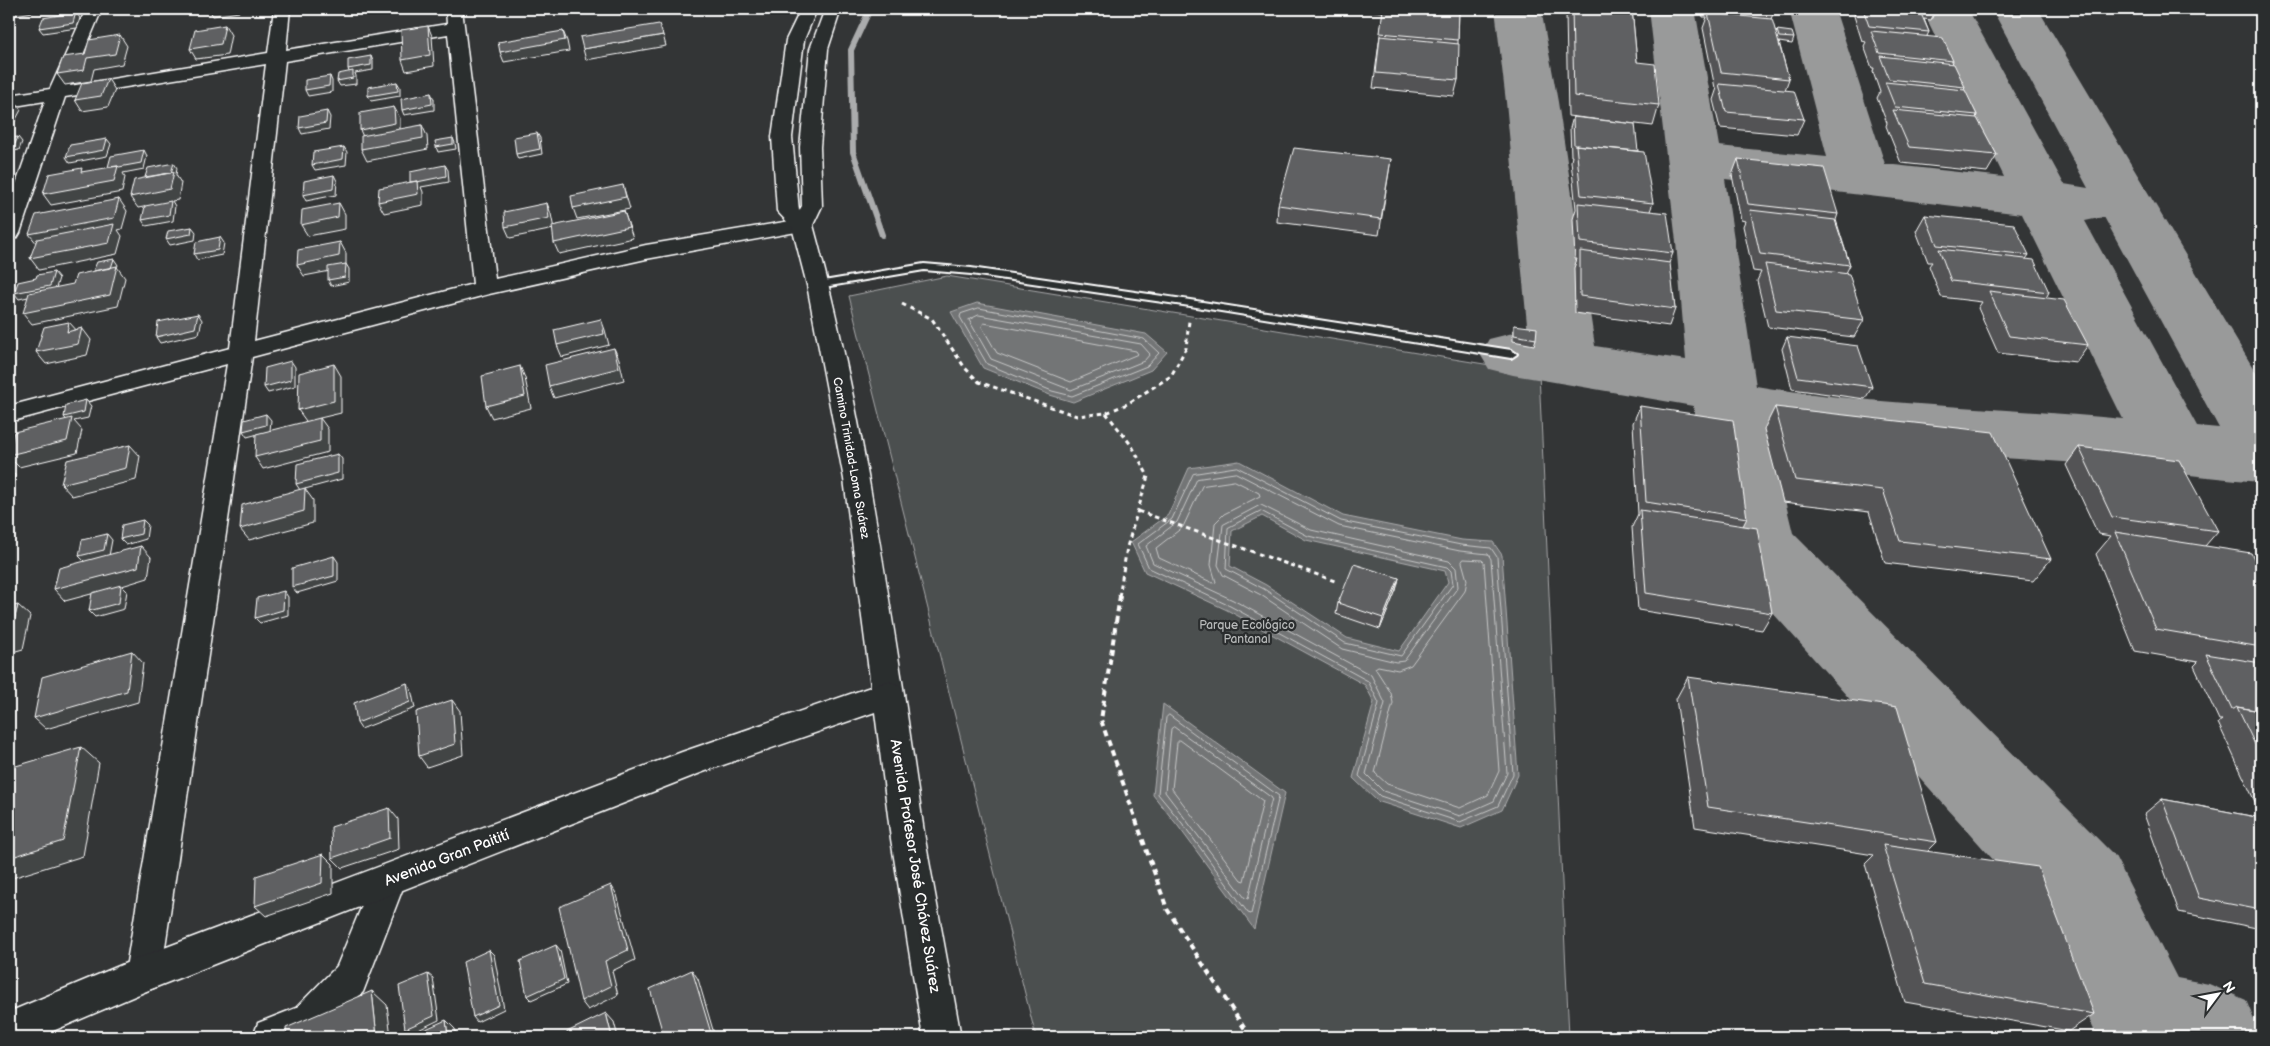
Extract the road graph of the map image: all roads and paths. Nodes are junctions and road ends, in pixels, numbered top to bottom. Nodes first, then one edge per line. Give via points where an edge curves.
1 (94, 9) edge
2 (282, 9) edge
3 (454, 9) edge
4 (809, 9) edge
5 (833, 9) edge
6 (456, 28) junction
7 (276, 57) junction
8 (57, 94) junction
9 (9, 101) edge
10 (802, 225) junction
11 (9, 233) edge
12 (818, 285) junction
13 (485, 288) junction
14 (1190, 303) junction
15 (902, 304) dead end
16 (241, 353) junction
17 (1511, 354) dead end
18 (1106, 413) junction
19 (9, 414) edge
20 (1138, 511) junction
21 (1336, 581) dead end
22 (888, 694) junction
23 (389, 880) junction
24 (143, 974) junction
25 (9, 1031) edge
26 (272, 1037) edge
27 (942, 1037) edge
28 (1250, 1037) edge

1 - 8 street
2 - 7 street
3 - 6 street
4 - 10 street, Camino Trinidad-Loma Suárez via 795,40 782,137 787,211
5 - 10 street via 819,50 810,147 812,206
6 - 7 street
6 - 13 street
7 - 8 street
7 - 16 street
8 - 9 street
8 - 11 street
10 - 12 street, Camino Trinidad-Loma Suárez
10 - 13 street via 646,252
12 - 14 lane via 924,268 971,271
12 - 22 street, Camino Trinidad-Loma Suárez via 857,479
13 - 16 street
14 - 17 lane
14 - 18 path via 1186,348 1171,376 1127,404
15 - 18 path via 932,319 965,368 979,382 1077,416
16 - 19 street
16 - 24 street
18 - 20 path via 1132,446 1148,476
20 - 21 path
20 - 28 path via 1127,547 1101,720 1167,909
22 - 23 street, Avenida Gran Paitití via 693,762
22 - 27 street, Avenida Profesor José Chávez Suárez via 908,839
23 - 24 street, Avenida Gran Paitití
23 - 26 street via 350,979 309,1022
24 - 25 street, Avenida Gran Paitití

